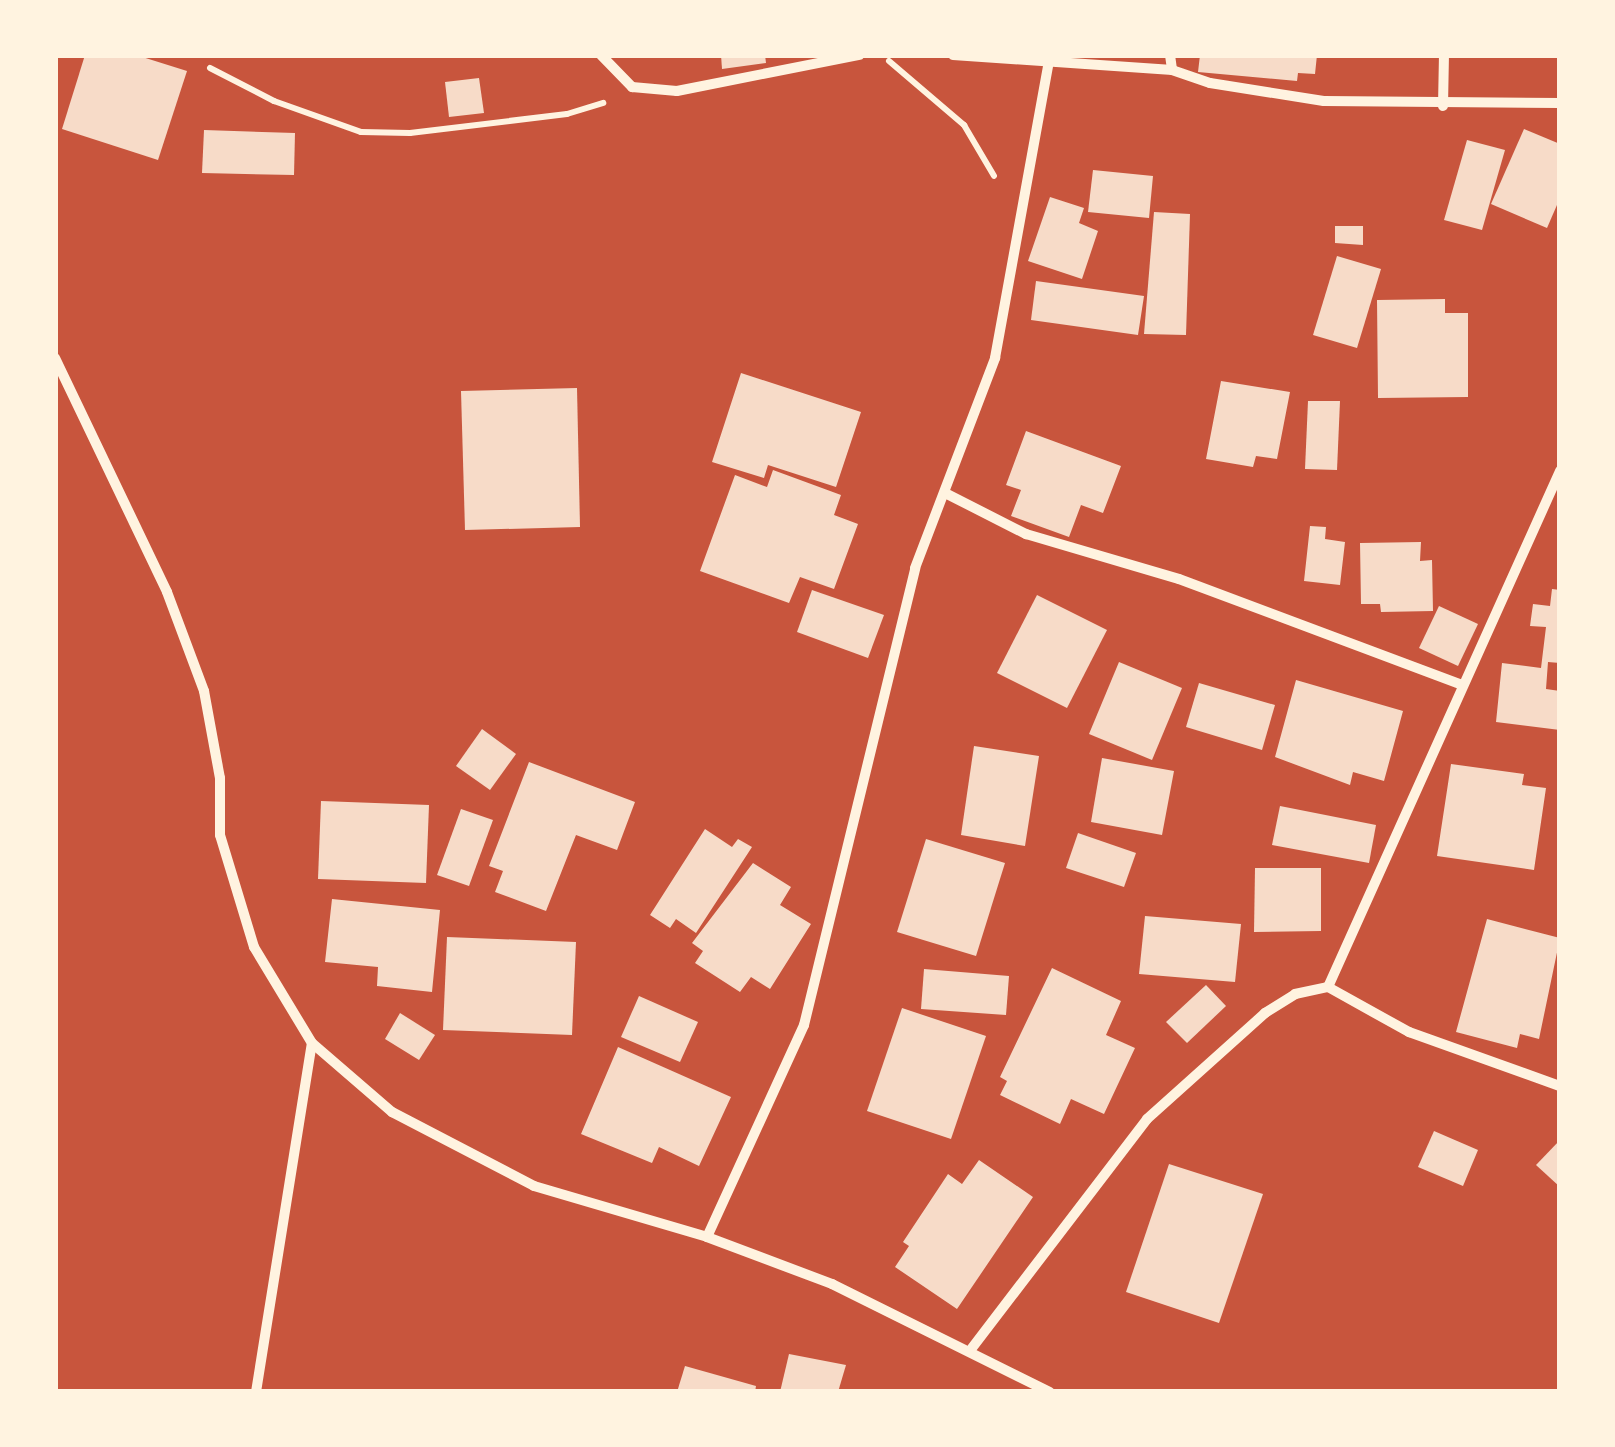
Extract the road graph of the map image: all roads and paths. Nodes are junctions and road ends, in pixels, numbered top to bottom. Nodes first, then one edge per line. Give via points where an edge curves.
1 (601, 55) edge
2 (860, 55) edge
3 (880, 55) edge
4 (953, 55) edge
5 (1170, 55) edge
6 (1444, 55) edge
7 (1049, 62) junction
8 (210, 68) dead end
9 (1172, 70) junction
10 (632, 87) junction
11 (1560, 103) edge
12 (1443, 106) junction
13 (1020, 214) junction
14 (55, 358) edge
15 (1560, 471) edge
16 (947, 494) junction
17 (1460, 684) junction
18 (1328, 987) junction
19 (312, 1043) junction
20 (1560, 1086) edge
21 (707, 1237) junction
22 (972, 1348) junction
23 (256, 1392) edge
24 (1050, 1392) edge

1 - 10 street
2 - 10 street via 676,90
3 - 13 path via 964,126
4 - 7 street
5 - 9 street
6 - 12 street
7 - 9 street
7 - 13 street
8 - 10 path via 274,101 361,132 410,133 567,114
9 - 12 street via 1269,94
11 - 12 street
13 - 16 street via 995,358
14 - 19 street via 173,608 204,691 220,778 220,836 254,946
15 - 17 street
16 - 17 street via 1074,552 1179,579
16 - 21 street via 914,568 804,1025
17 - 18 street
18 - 20 street via 1408,1032
18 - 22 street via 1295,994 1264,1013 1148,1119
19 - 21 street via 392,1112 534,1186
19 - 23 street
21 - 22 street
22 - 24 street

